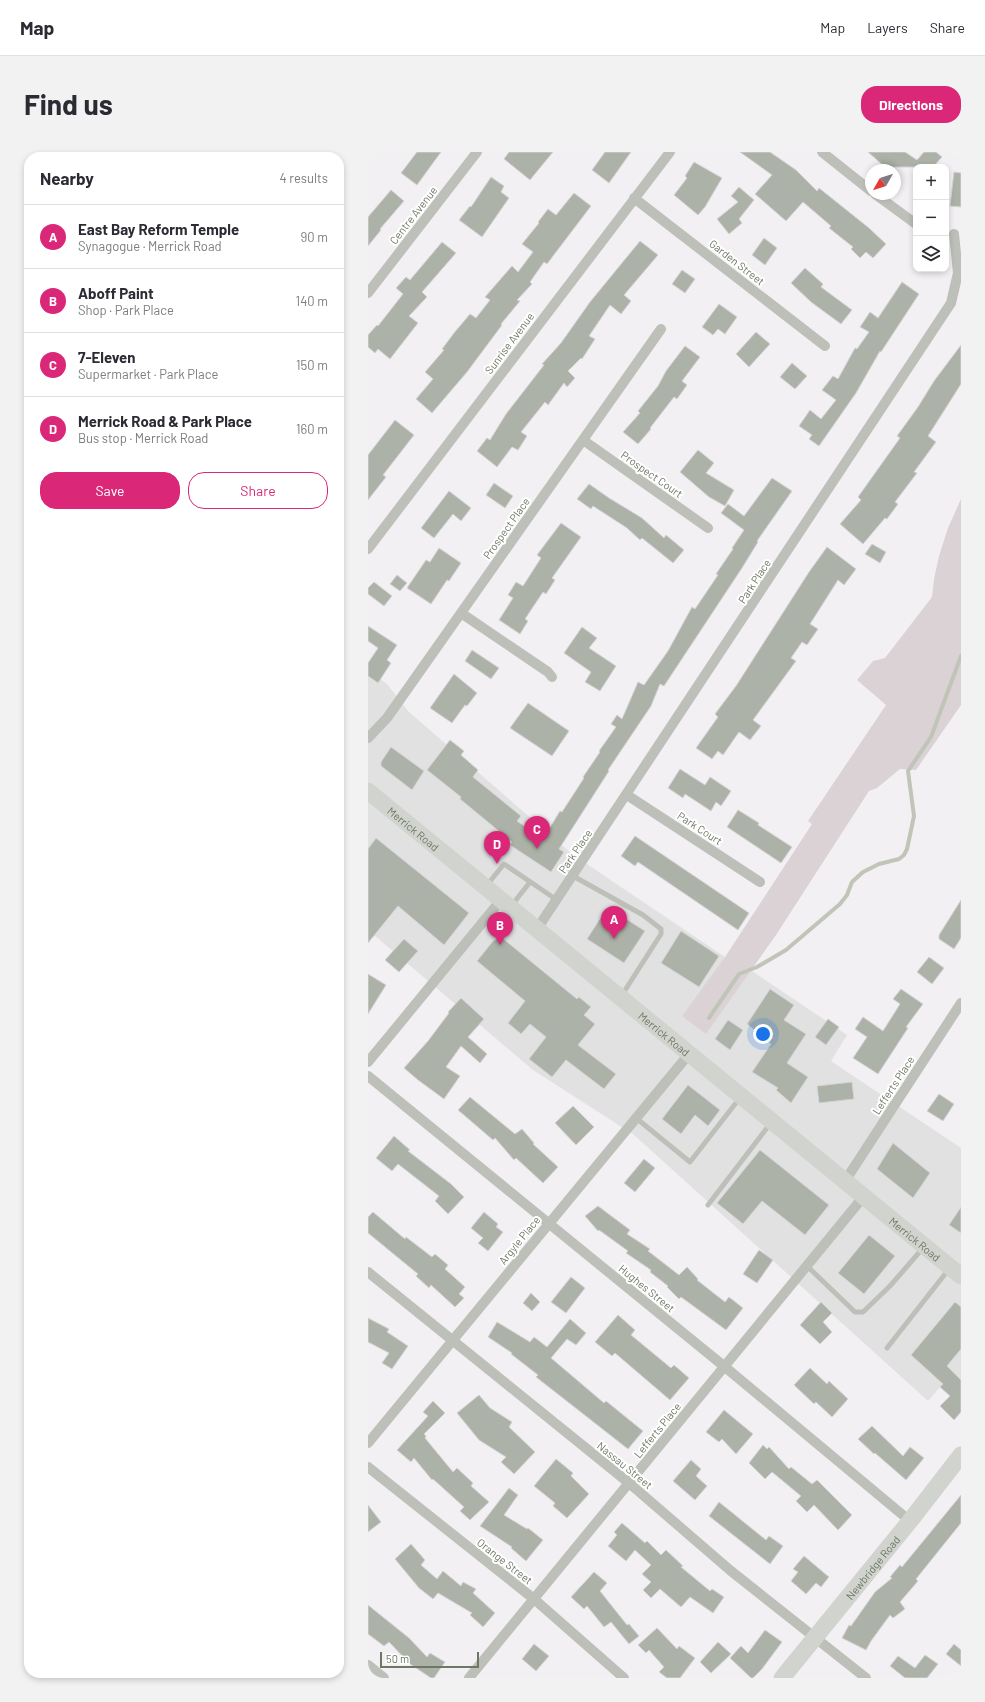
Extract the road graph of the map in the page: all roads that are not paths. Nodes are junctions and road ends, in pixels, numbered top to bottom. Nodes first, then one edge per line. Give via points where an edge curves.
1 (477, 152) edge
2 (670, 152) edge
3 (822, 152) edge
4 (865, 186) edge
5 (634, 198) junction
6 (883, 200) edge
7 (913, 222) edge
8 (954, 234) edge
9 (368, 293) edge
10 (661, 329) dead end
11 (825, 346) dead end
12 (583, 440) junction
13 (708, 528) dead end
14 (368, 549) edge
15 (461, 613) junction
16 (552, 677) dead end
17 (368, 738) edge
18 (368, 791) edge
19 (627, 795) junction
20 (573, 876) junction
21 (530, 882) junction
22 (760, 882) dead end
23 (486, 887) junction
24 (557, 900) junction
25 (505, 903) junction
26 (537, 930) junction
27 (621, 998) junction
28 (959, 1009) edge
29 (689, 1054) junction
30 (368, 1062) edge
31 (368, 1076) edge
32 (742, 1096) junction
33 (636, 1118) junction
34 (772, 1121) junction
35 (845, 1181) junction
36 (864, 1196) junction
37 (708, 1205) dead end
38 (548, 1224) junction
39 (924, 1246) junction
40 (807, 1266) junction
41 (956, 1271) edge
42 (368, 1272) edge
43 (452, 1341) junction
44 (887, 1348) dead end
45 (725, 1367) junction
46 (368, 1443) edge
47 (961, 1455) edge
48 (368, 1468) edge
49 (629, 1483) junction
50 (910, 1521) junction
51 (534, 1599) junction
52 (815, 1638) junction
53 (368, 1665) edge
54 (384, 1678) edge
55 (469, 1678) edge
56 (624, 1678) edge
57 (782, 1678) edge
58 (866, 1678) edge

1 - 9 street, Centre Avenue
2 - 5 street, Sunrise Avenue
3 - 4 street
5 - 11 street, Garden Street
5 - 14 street, Sunrise Avenue
6 - 7 street
8 - 19 street, Park Place via 958,272 951,303
10 - 12 street, Prospect Place
12 - 13 street, Prospect Court
12 - 15 street, Prospect Place
15 - 16 street
15 - 17 street, Prospect Place via 387,718
18 - 23 main road, Merrick Road
19 - 20 street, Park Place
19 - 22 street, Park Court
20 - 24 street, Park Place
20 - 27 lane via 643,915 661,929 661,934
21 - 23 lane via 504,864
21 - 24 lane
21 - 25 lane
23 - 25 main road, Merrick Road
24 - 26 street, Park Place
25 - 26 main road, Merrick Road
25 - 30 street
26 - 27 main road, Merrick Road
27 - 29 main road, Merrick Road
28 - 35 street, Lefferts Place
29 - 32 main road, Merrick Road
29 - 33 street, Argyle Place
31 - 38 street, Hughes Street
32 - 33 lane via 690,1162
32 - 34 main road, Merrick Road
33 - 38 street, Argyle Place
34 - 35 main road, Merrick Road
34 - 37 lane
35 - 36 main road, Merrick Road
36 - 39 main road, Merrick Road
36 - 40 street, Lefferts Place
38 - 43 street, Argyle Place
38 - 45 street, Hughes Street
39 - 40 lane via 890,1286 863,1312 855,1312
39 - 41 main road, Merrick Road
40 - 45 street, Lefferts Place
41 - 44 lane
42 - 43 street, Nassau Street
43 - 46 street, Argyle Place
43 - 49 street, Nassau Street
45 - 49 street, Lefferts Place
45 - 50 street, Hughes Street
47 - 50 main road, Newbridge Road
48 - 51 street, Orange Street
49 - 51 street, Lefferts Place
49 - 52 street, Nassau Street via 731,1571
50 - 52 main road, Newbridge Road
51 - 55 street, Lefferts Place
51 - 56 street, Orange Street
52 - 57 main road, Newbridge Road
52 - 58 street, Nassau Street
53 - 54 street

